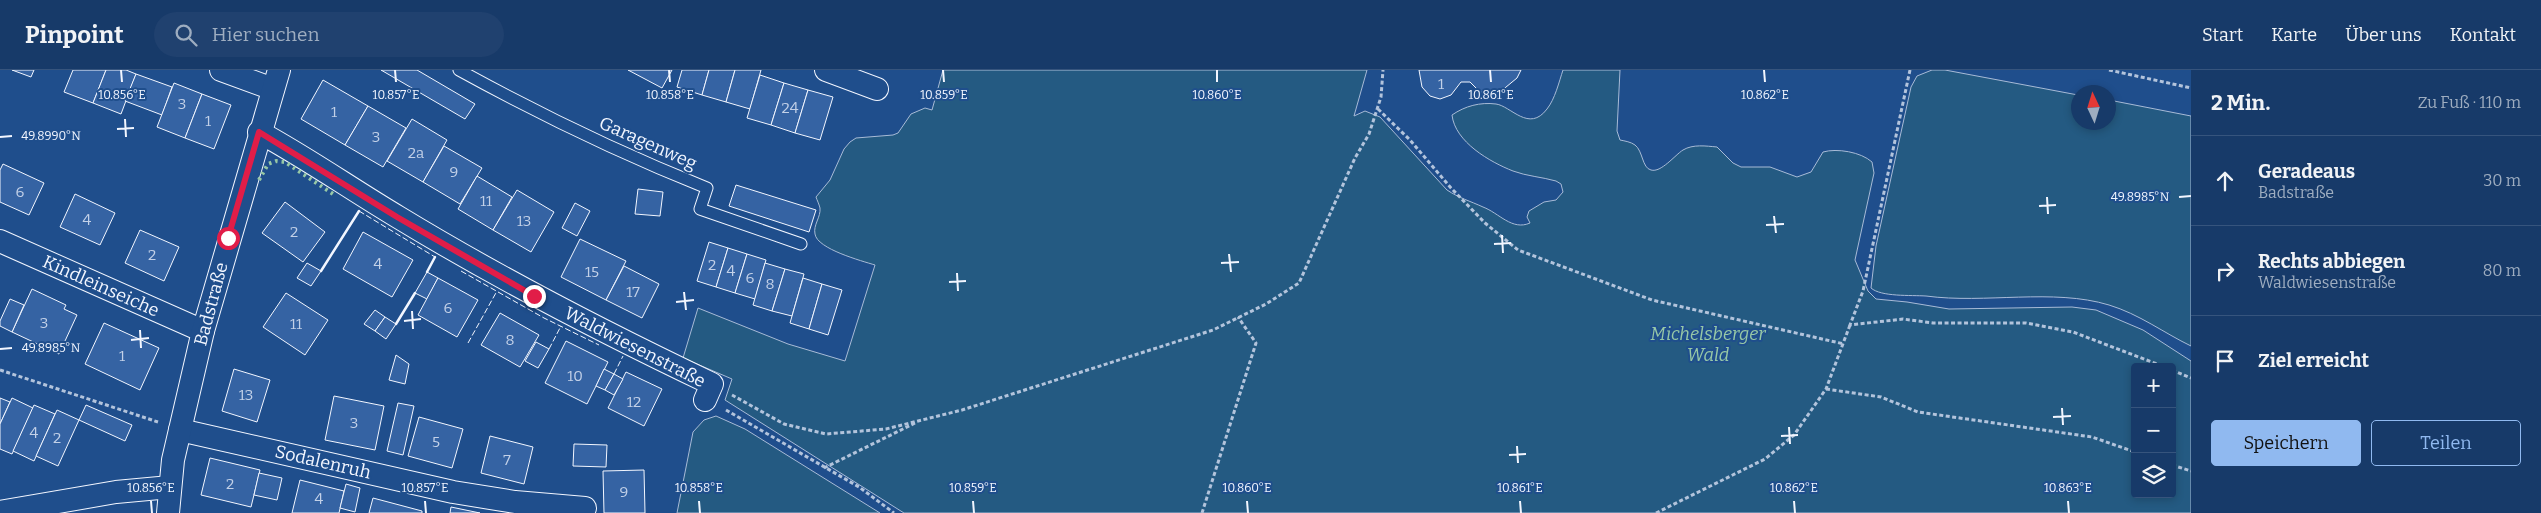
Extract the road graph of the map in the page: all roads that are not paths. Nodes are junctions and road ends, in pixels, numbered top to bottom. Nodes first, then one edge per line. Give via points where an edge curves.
1 (221, 70) edge
2 (459, 70) edge
3 (826, 70) edge
4 (276, 80) edge
5 (877, 89) dead end
6 (259, 132) junction
7 (0, 241) edge
8 (801, 244) dead end
9 (203, 331) junction
10 (709, 392) road end
11 (180, 430) junction
12 (170, 488) junction
13 (585, 508) dead end
14 (0, 512) edge
15 (168, 513) edge

1 - 4 street
2 - 8 lane, Garagenweg via 627,155 707,188 700,209
3 - 5 street
4 - 6 street, Badstraße
6 - 9 street, Badstraße
6 - 10 street, Waldwiesenstraße via 397,217
7 - 9 street, Kindleinseiche
9 - 11 street, Badstraße
11 - 12 street, Badstraße
11 - 13 street, Sodalenruh via 453,492
12 - 14 street via 116,492
12 - 15 street, Badstraße

